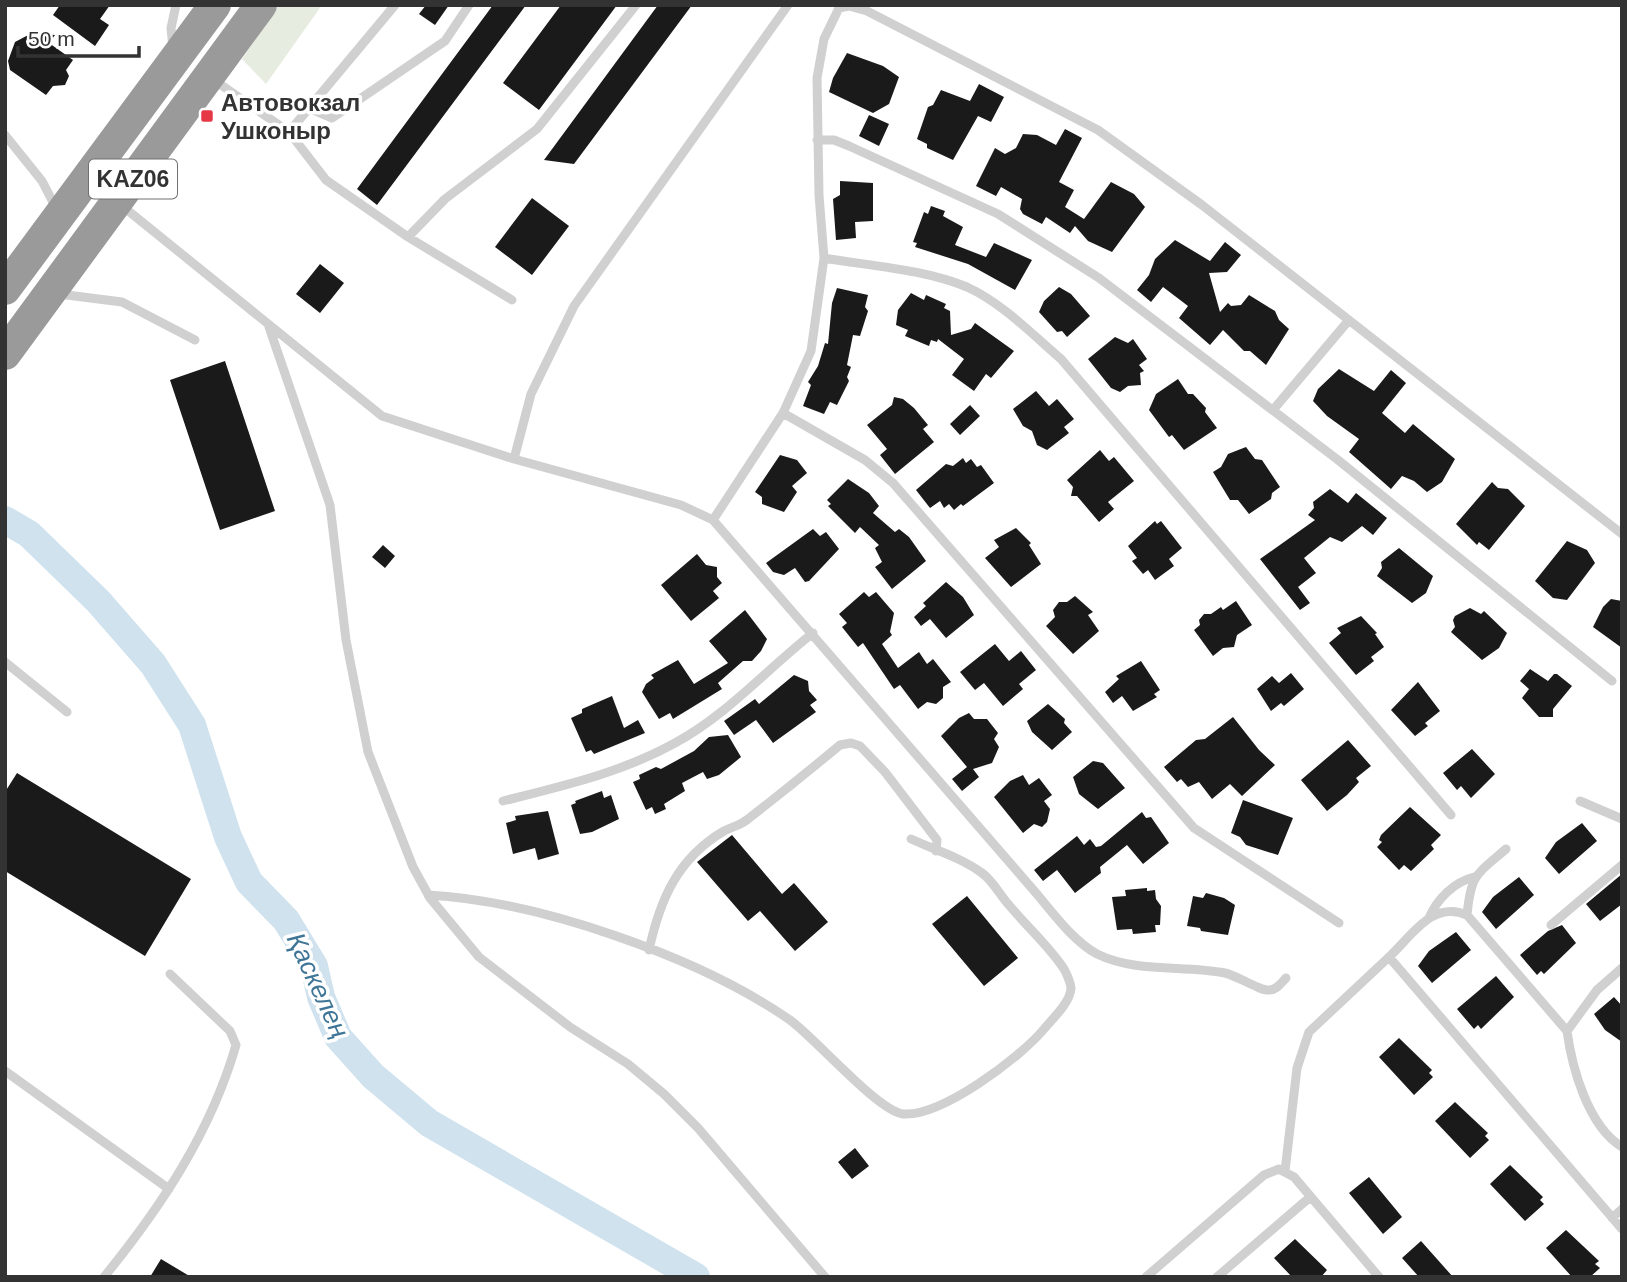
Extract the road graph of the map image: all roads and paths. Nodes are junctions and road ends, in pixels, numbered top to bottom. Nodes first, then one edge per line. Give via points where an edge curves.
1 (176, 5) edge
2 (215, 5) edge
3 (261, 5) edge
4 (395, 5) edge
5 (469, 5) edge
6 (636, 5) edge
7 (788, 5) edge
8 (175, 60) junction
9 (209, 76) junction
10 (311, 109) junction
11 (289, 132) junction
12 (5, 135) edge
13 (817, 141) junction
14 (117, 202) junction
15 (61, 217) junction
16 (90, 237) junction
17 (408, 237) junction
18 (824, 258) junction
19 (5, 289) edge
20 (50, 293) junction
21 (512, 300) dead end
22 (1349, 320) junction
23 (268, 325) junction
24 (195, 340) dead end
25 (5, 354) edge
26 (1273, 410) junction
27 (783, 413) junction
28 (514, 459) junction
29 (713, 520) junction
30 (1622, 534) edge
31 (813, 633) junction
32 (5, 662) edge
33 (1612, 681) dead end
34 (67, 712) dead end
35 (503, 801) dead end
36 (1580, 801) dead end
37 (1451, 815) dead end
38 (1622, 818) edge
39 (911, 839) dead end
40 (1506, 849) dead end
41 (936, 851) junction
42 (1622, 865) edge
43 (1474, 877) junction
44 (428, 895) junction
45 (1467, 915) junction
46 (1429, 918) junction
47 (1339, 923) dead end
48 (1551, 925) dead end
49 (649, 950) junction
50 (1389, 957) junction
51 (1622, 968) edge
52 (170, 974) dead end
53 (1286, 978) dead end
54 (1567, 1031) junction
55 (5, 1070) edge
56 (1622, 1146) edge
57 (1285, 1171) junction
58 (169, 1189) junction
59 (1309, 1198) junction
60 (1622, 1209) edge
61 (1612, 1218) junction
62 (1622, 1229) edge
63 (104, 1277) edge
64 (825, 1277) edge
65 (1146, 1277) edge
66 (1217, 1277) edge
67 (1379, 1277) edge

1 - 8 lane via 172,28
2 - 8 highway, KАZ06
3 - 9 highway, KАZ06
4 - 10 lane
5 - 10 lane via 445,41 409,68 332,118
6 - 17 lane via 537,129 445,199
7 - 28 lane via 574,306 531,394
8 - 15 highway, KАZ06
9 - 11 lane
9 - 14 highway, KАZ06
10 - 11 lane
11 - 17 lane via 326,180
12 - 15 lane via 43,181
13 - 18 lane
13 - 22 lane via 817,78 824,39 839,8 857,7 1098,130
13 - 26 lane via 849,146 1030,232 1099,278
14 - 16 highway, KАZ06
14 - 23 lane
15 - 16 highway
15 - 19 highway, KАZ06
16 - 20 highway, KАZ06
17 - 21 lane
18 - 27 lane via 811,351
18 - 37 lane via 902,270 967,288 998,306 1061,359
20 - 24 lane via 122,302
20 - 25 highway, KАZ06
22 - 26 lane
22 - 30 lane
23 - 28 lane via 382,416
23 - 44 lane via 330,505 346,640 368,752
26 - 33 lane
27 - 29 lane
27 - 47 lane via 866,460 892,483 1194,828
28 - 29 lane via 681,505
29 - 31 lane
31 - 35 lane via 750,690 677,742 592,779
31 - 53 lane via 1036,893 1096,953 1149,967 1231,975 1266,991 1275,990
32 - 34 lane
36 - 38 lane
39 - 41 lane
40 - 43 lane
41 - 49 lane via 937,840 868,754 850,743 841,745 750,818 685,861 664,896
41 - 49 lane via 985,875 1060,964 1071,989 1041,1033 960,1097 930,1111 901,1114 873,1098 790,1021 719,978
42 - 48 lane
43 - 45 lane via 1468,890
43 - 46 lane via 1448,891
44 - 49 lane via 532,911
44 - 64 lane via 479,957 664,1094
45 - 46 lane via 1441,910
45 - 54 lane
46 - 50 lane
50 - 57 lane via 1309,1032 1302,1046
50 - 61 lane
51 - 54 lane via 1590,999
52 - 58 lane via 230,1031 236,1045 226,1079
54 - 56 lane via 1597,1121 1607,1136
55 - 58 lane
57 - 59 lane
57 - 65 lane via 1264,1175
58 - 63 lane
59 - 66 lane
59 - 67 lane
60 - 61 lane
61 - 62 lane

